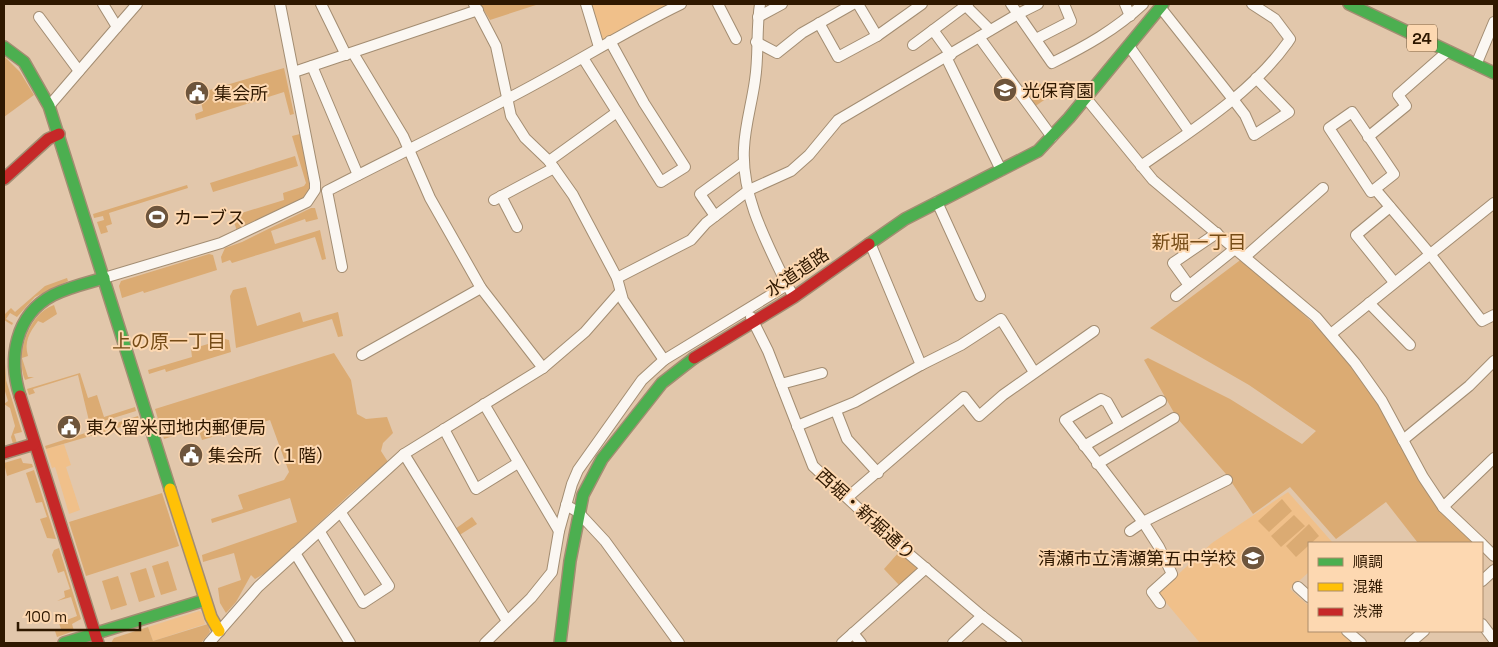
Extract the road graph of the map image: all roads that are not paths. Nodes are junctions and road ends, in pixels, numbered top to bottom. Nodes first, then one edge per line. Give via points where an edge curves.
1 (103, 4) edge
2 (136, 4) edge
3 (280, 4) edge
4 (322, 4) edge
5 (586, 4) edge
6 (681, 4) edge
7 (718, 4) edge
8 (760, 4) edge
9 (782, 4) edge
10 (853, 4) edge
11 (858, 4) edge
12 (922, 4) edge
13 (966, 4) edge
14 (1011, 4) edge
15 (1038, 4) edge
16 (1064, 4) edge
17 (1125, 4) edge
18 (1143, 4) edge
19 (1252, 4) edge
20 (1349, 4) edge
21 (1162, 6) edge
22 (476, 7) edge
23 (1018, 14) junction
24 (1130, 16) junction
25 (39, 17) dead end
26 (758, 17) junction
27 (1494, 22) edge
28 (819, 23) junction
29 (117, 27) junction
30 (933, 30) junction
31 (990, 30) junction
32 (877, 36) junction
33 (979, 37) junction
34 (736, 39) dead end
35 (1036, 39) junction
36 (610, 41) junction
37 (756, 42) junction
38 (913, 45) dead end
39 (1129, 46) junction
40 (4, 47) edge
41 (599, 47) junction
42 (1448, 51) junction
43 (350, 54) junction
44 (949, 56) junction
45 (583, 58) junction
46 (1476, 65) junction
47 (312, 66) junction
48 (79, 72) junction
49 (294, 72) junction
50 (1494, 73) edge
51 (1256, 78) junction
52 (1086, 98) junction
53 (1232, 98) junction
54 (507, 100) junction
55 (49, 106) junction
56 (617, 112) junction
57 (1189, 131) junction
58 (59, 134) junction
59 (1368, 136) junction
60 (1052, 137) junction
61 (409, 148) junction
62 (744, 162) junction
63 (552, 165) junction
64 (1141, 166) junction
65 (1001, 170) junction
66 (358, 175) junction
67 (4, 179) edge
68 (1323, 188) dead end
69 (1375, 189) junction
70 (749, 190) junction
71 (937, 202) junction
72 (1494, 203) edge
73 (1390, 207) junction
74 (715, 216) junction
75 (517, 226) dead end
76 (1218, 233) junction
77 (870, 243) junction
78 (1236, 248) junction
79 (1430, 254) junction
80 (1246, 256) junction
81 (342, 268) dead end
82 (104, 278) junction
83 (617, 278) junction
84 (1394, 282) junction
85 (1188, 284) junction
86 (787, 285) junction
87 (480, 288) junction
88 (620, 292) junction
89 (980, 296) dead end
90 (1176, 296) dead end
91 (794, 297) junction
92 (1369, 303) junction
93 (747, 309) junction
94 (1494, 315) edge
95 (754, 321) junction
96 (1094, 331) dead end
97 (1331, 334) junction
98 (1410, 345) dead end
99 (362, 356) dead end
100 (664, 360) junction
101 (1494, 362) edge
102 (921, 365) junction
103 (543, 368) junction
104 (1034, 372) junction
105 (822, 373) dead end
106 (781, 384) junction
107 (1161, 401) dead end
108 (484, 404) junction
109 (836, 411) junction
110 (1174, 418) dead end
111 (1120, 425) junction
112 (797, 426) junction
113 (444, 430) junction
114 (1403, 440) junction
115 (34, 444) junction
116 (1084, 446) junction
117 (4, 454) edge
118 (404, 454) junction
119 (1494, 458) edge
120 (518, 463) junction
121 (1097, 464) junction
122 (878, 474) junction
123 (1226, 480) dead end
124 (848, 498) junction
125 (566, 505) junction
126 (1443, 507) junction
127 (578, 512) junction
128 (341, 513) junction
129 (1143, 522) junction
130 (559, 531) junction
131 (1130, 531) dead end
132 (320, 532) junction
133 (1479, 542) edge
134 (1483, 546) edge
135 (295, 553) junction
136 (1494, 556) edge
137 (926, 568) junction
138 (1494, 570) edge
139 (1483, 580) edge
140 (1298, 587) dead end
141 (1308, 596) edge
142 (205, 600) junction
143 (1160, 603) dead end
144 (982, 616) junction
145 (507, 621) junction
146 (1483, 625) edge
147 (219, 631) junction
148 (1348, 632) edge
149 (1423, 632) edge
150 (853, 633) junction
151 (96, 639) edge
152 (1494, 640) edge
153 (961, 641) edge
154 (64, 643) edge
155 (209, 643) edge
156 (350, 643) edge
157 (485, 643) edge
158 (560, 643) edge
159 (679, 643) edge
160 (842, 643) edge
161 (861, 643) edge
162 (1017, 643) edge
163 (1361, 643) edge
164 (1410, 643) edge

1 - 29 street
2 - 29 street
3 - 49 street
4 - 43 street
5 - 41 street
6 - 36 street
7 - 34 street
8 - 26 street
9 - 26 street
10 - 28 street
11 - 32 street
12 - 32 street
13 - 30 street
13 - 31 street
14 - 23 street
15 - 23 street
16 - 35 street via 1071,21
17 - 24 street
18 - 24 street
19 - 51 street via 1274,18 1290,39 1272,64
20 - 42 street, 24
21 - 39 street, 水道道路
21 - 53 street
22 - 43 street
22 - 54 street via 496,46
23 - 31 street
23 - 35 street
24 - 35 street via 1095,42 1052,63
25 - 48 street
26 - 37 street
27 - 46 street
28 - 32 street via 838,57
28 - 37 street via 777,52
29 - 48 street
30 - 38 street
30 - 44 street
31 - 33 street
33 - 44 street
33 - 60 street
36 - 41 street
36 - 56 street via 685,167 661,182
37 - 62 street via 755,79
39 - 52 street, 水道道路
39 - 57 street
40 - 55 street via 24,62
41 - 45 street
42 - 46 street, 24
42 - 59 street via 1398,95 1406,106
43 - 47 street
43 - 61 street
44 - 65 street
44 - 70 street via 838,120 791,171
45 - 54 street
45 - 56 street
46 - 50 street, 24
47 - 49 street
47 - 66 street
48 - 55 street
49 - 82 street via 315,184 307,202 221,243
51 - 53 street
51 - 53 street via 1289,112 1254,135
52 - 60 street, 水道道路
52 - 64 street
53 - 57 street
54 - 61 street
54 - 63 street via 511,116 522,134
55 - 58 street
56 - 63 street
57 - 64 street
58 - 67 street via 48,139
58 - 82 street
59 - 69 street via 1394,174
59 - 69 street via 1352,112 1329,128 1371,192
60 - 65 street, 水道道路 via 1038,151
61 - 66 street
61 - 87 street via 430,198
62 - 70 street
62 - 74 street via 700,194
63 - 75 street via 497,198
63 - 83 street
64 - 76 street via 1153,180
65 - 71 street, 水道道路
66 - 81 street via 327,191
68 - 80 street
69 - 73 street
70 - 74 street
70 - 86 street via 761,229
71 - 77 street, 水道道路
71 - 89 street
72 - 79 street
73 - 79 street
73 - 84 street via 1356,235
74 - 83 street via 691,240
76 - 78 street
76 - 85 street via 1173,263
77 - 91 street, 水道道路
77 - 102 street
78 - 80 street
78 - 85 street
79 - 84 street
79 - 94 street via 1482,321
80 - 97 street
82 - 115 street via 46,299 25,319 18,333 14,347 14,376
82 - 142 street
83 - 88 street
84 - 92 street
85 - 90 street
86 - 91 street
86 - 93 street
87 - 99 street
87 - 103 street
88 - 100 street
88 - 103 street via 585,332
91 - 95 street, 水道道路
92 - 97 street
92 - 98 street
93 - 95 street, 西堀・新堀通り
93 - 100 street
95 - 106 street, 西堀・新堀通り
95 - 127 street, 水道道路 via 697,356 662,383 602,459
96 - 104 street
97 - 114 street via 1382,401
100 - 125 street via 642,380 587,456 572,484
101 - 114 street
102 - 104 street via 961,345 1001,319
102 - 109 street
103 - 108 street
104 - 122 street via 979,416 964,397
105 - 106 street
106 - 112 street, 西堀・新堀通り
107 - 111 street
108 - 113 street
108 - 120 street
109 - 112 street
109 - 122 street via 846,439
110 - 121 street
111 - 116 street
111 - 116 street via 1107,402 1101,399 1065,420
112 - 124 street, 西堀・新堀通り via 813,466
113 - 118 street
113 - 120 street via 476,489
114 - 126 street
115 - 117 street
115 - 151 street
116 - 121 street
118 - 128 street
118 - 145 street
119 - 126 street
120 - 130 street
121 - 129 street
122 - 124 street
123 - 129 street
124 - 137 street, 西堀・新堀通り
125 - 127 street
125 - 130 street
126 - 133 street
127 - 158 street, 水道道路
127 - 159 street via 605,541
128 - 132 street
128 - 132 street via 389,586 363,603
129 - 131 street
129 - 143 street via 1172,574 1152,592
130 - 145 street via 552,572
132 - 135 street
134 - 136 street
135 - 147 street via 258,587
135 - 156 street
137 - 144 street, 西堀・新堀通り
137 - 150 street
138 - 139 street
140 - 141 street
142 - 147 street via 212,622
142 - 151 street
144 - 153 street
144 - 162 street, 西堀・新堀通り
145 - 157 street
146 - 152 street
147 - 155 street
148 - 163 street
149 - 164 street
150 - 160 street
150 - 161 street
151 - 154 street

